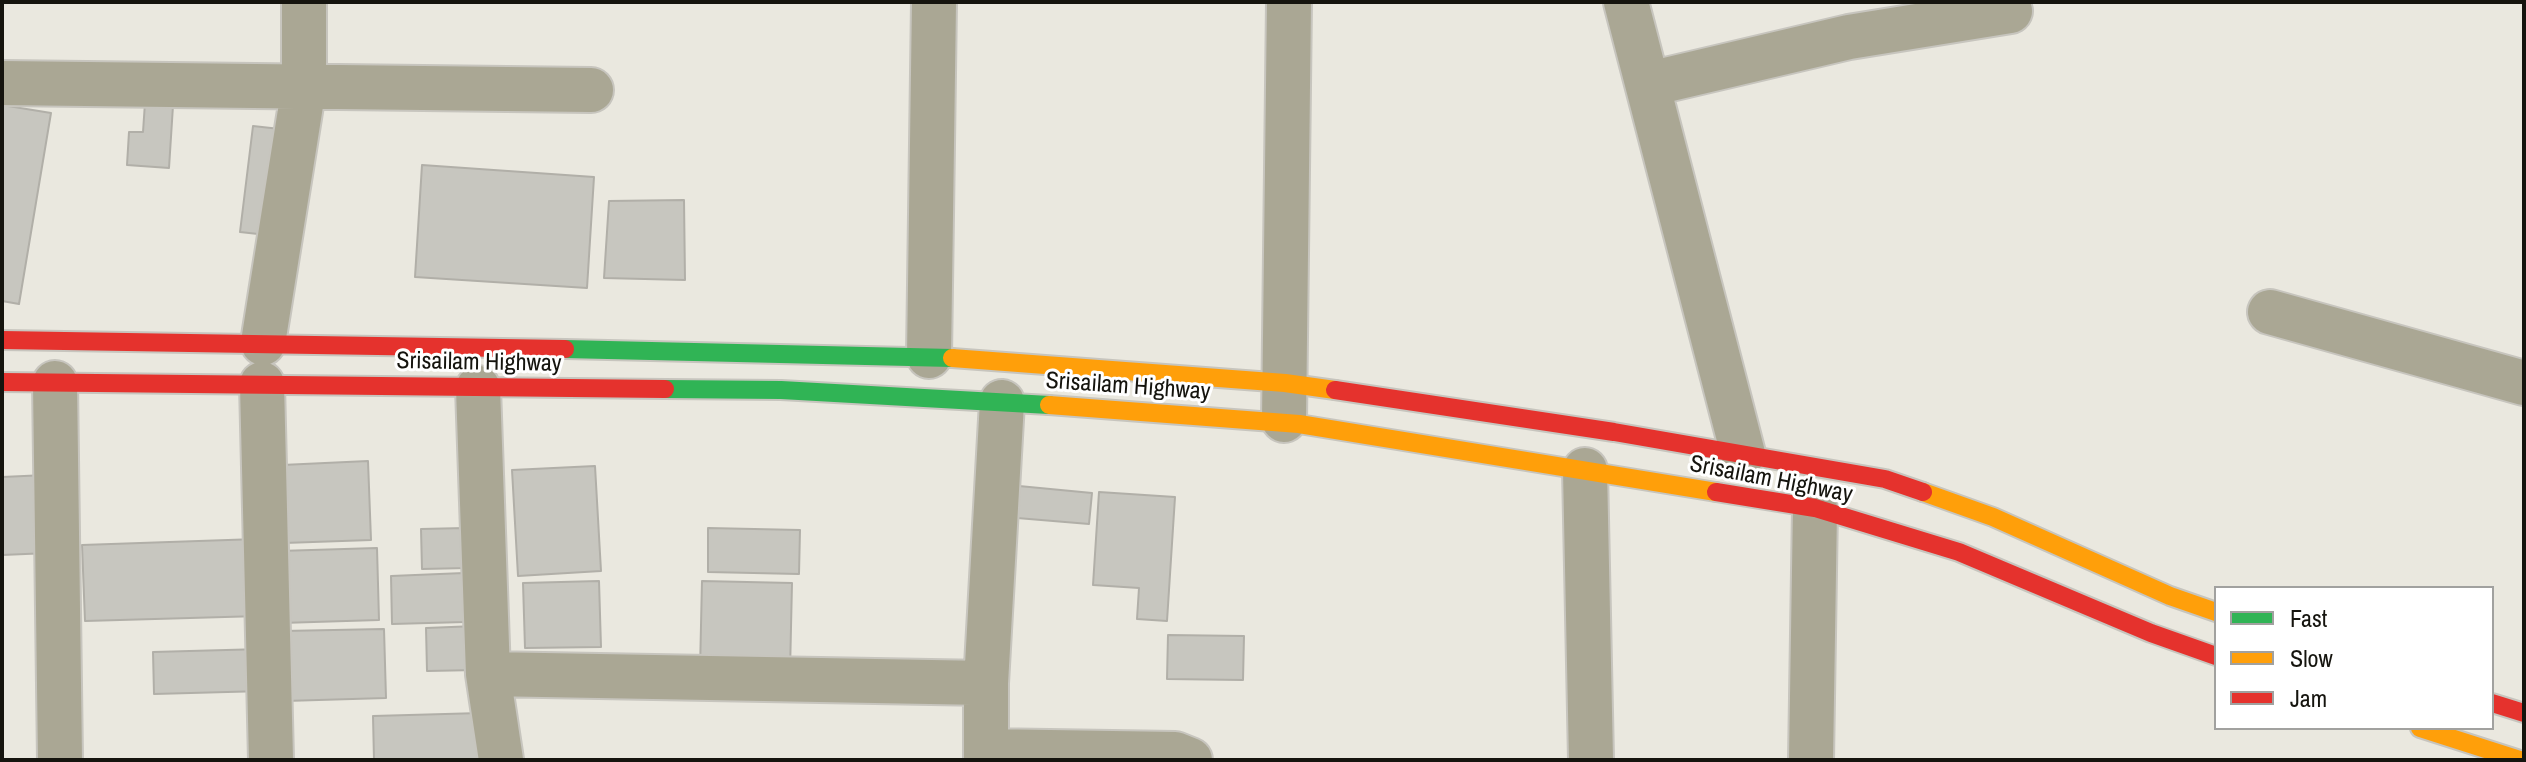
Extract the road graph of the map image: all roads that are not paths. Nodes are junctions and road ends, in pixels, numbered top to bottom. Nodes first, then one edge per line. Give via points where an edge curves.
1 (304, 2) edge
2 (934, 2) edge
3 (1289, 2) edge
4 (1626, 2) edge
5 (2010, 11) dead end
6 (2, 83) edge
7 (1649, 84) junction
8 (304, 86) junction
9 (591, 90) dead end
10 (2270, 312) dead end
11 (2, 340) edge
12 (929, 356) junction
13 (263, 363) junction
14 (2, 382) edge
15 (55, 383) junction
16 (2524, 383) edge
17 (478, 388) junction
18 (1002, 402) junction
19 (1284, 403) junction
20 (1743, 454) junction
21 (1585, 470) junction
22 (1815, 508) junction
23 (2214, 611) edge
24 (2214, 655) edge
25 (488, 674) junction
26 (986, 683) junction
27 (2494, 704) edge
28 (2524, 713) edge
29 (2426, 730) edge
30 (986, 756) edge
31 (60, 760) edge
32 (271, 760) edge
33 (501, 760) edge
34 (1190, 760) edge
35 (1591, 760) edge
36 (1811, 760) edge
37 (2520, 760) edge

1 - 8 street
2 - 12 street
3 - 19 street
4 - 7 street
5 - 7 street via 1836,39
6 - 8 street
7 - 20 street
8 - 9 street
8 - 13 street
10 - 16 street
11 - 13 highway, Srisailam Highway
12 - 13 highway, Srisailam Highway
12 - 19 highway, Srisailam Highway
13 - 15 highway, Srisailam Highway
13 - 17 highway, Srisailam Highway
13 - 32 street
14 - 15 highway, Srisailam Highway
15 - 31 street
17 - 18 highway, Srisailam Highway via 781,390
17 - 25 street
18 - 19 highway, Srisailam Highway
18 - 26 street
19 - 20 highway, Srisailam Highway
19 - 21 highway, Srisailam Highway
20 - 23 highway, Srisailam Highway via 1885,479 1993,517
21 - 22 highway, Srisailam Highway
21 - 35 street
22 - 24 highway, Srisailam Highway via 1959,552
22 - 36 street
25 - 26 street
25 - 33 street
26 - 30 street
27 - 28 highway
29 - 37 highway
30 - 34 street via 1175,754

